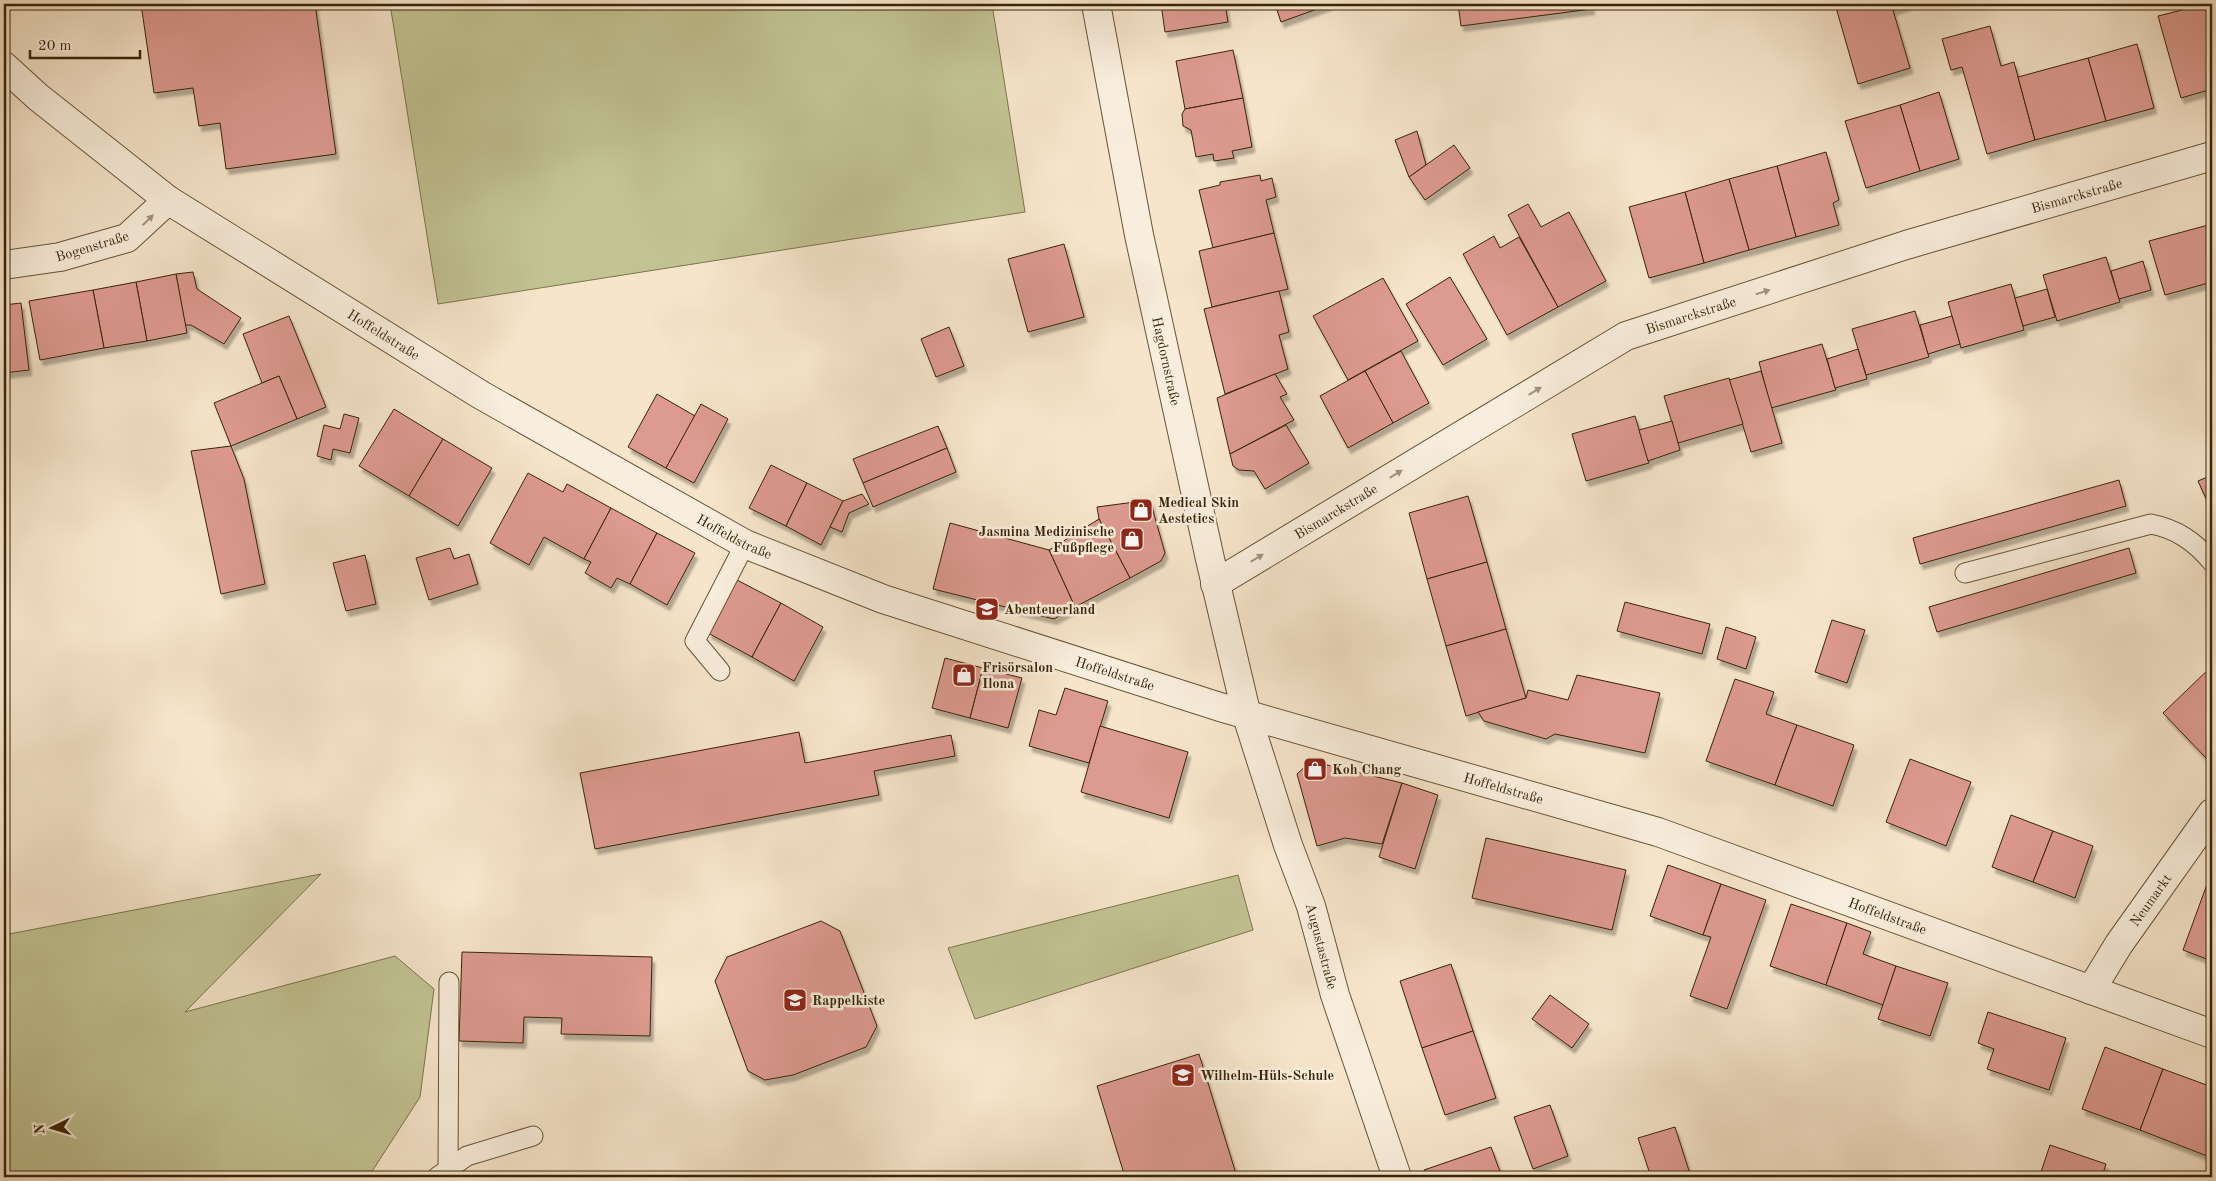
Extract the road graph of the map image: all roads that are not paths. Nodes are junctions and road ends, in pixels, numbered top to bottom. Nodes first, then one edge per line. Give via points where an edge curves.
1 (1096, 4) edge
2 (4, 66) edge
3 (2212, 156) edge
4 (168, 200) junction
5 (4, 264) edge
6 (745, 544) junction
7 (2212, 562) edge
8 (1965, 573) dead end
9 (1216, 584) junction
10 (720, 671) dead end
11 (1247, 716) junction
12 (2212, 813) edge
13 (450, 982) dead end
14 (2091, 990) junction
15 (2212, 1034) edge
16 (532, 1136) dead end
17 (443, 1173) edge
18 (1397, 1177) edge

1 - 9 street, Hagdornstraße via 1139,235
2 - 4 street, Hoffeldstraße
9 -> 3 street, Bismarckstraße via 1626,336 1906,245
5 -> 4 street, Bogenstraße via 60,257 127,238
4 - 6 street, Hoffeldstraße via 481,395
6 - 10 lane via 695,641
6 - 11 street, Hoffeldstraße via 883,600
7 - 8 lane via 2197,544 2169,528 2151,524
9 - 11 street, Hagdornstraße
11 - 14 street, Hoffeldstraße via 1658,832
11 - 18 street, Augustastraße via 1311,906 1334,994
12 - 14 street, Neumarkt via 2119,944
13 - 17 lane
14 - 15 street, Hoffeldstraße
16 - 17 lane via 467,1156

